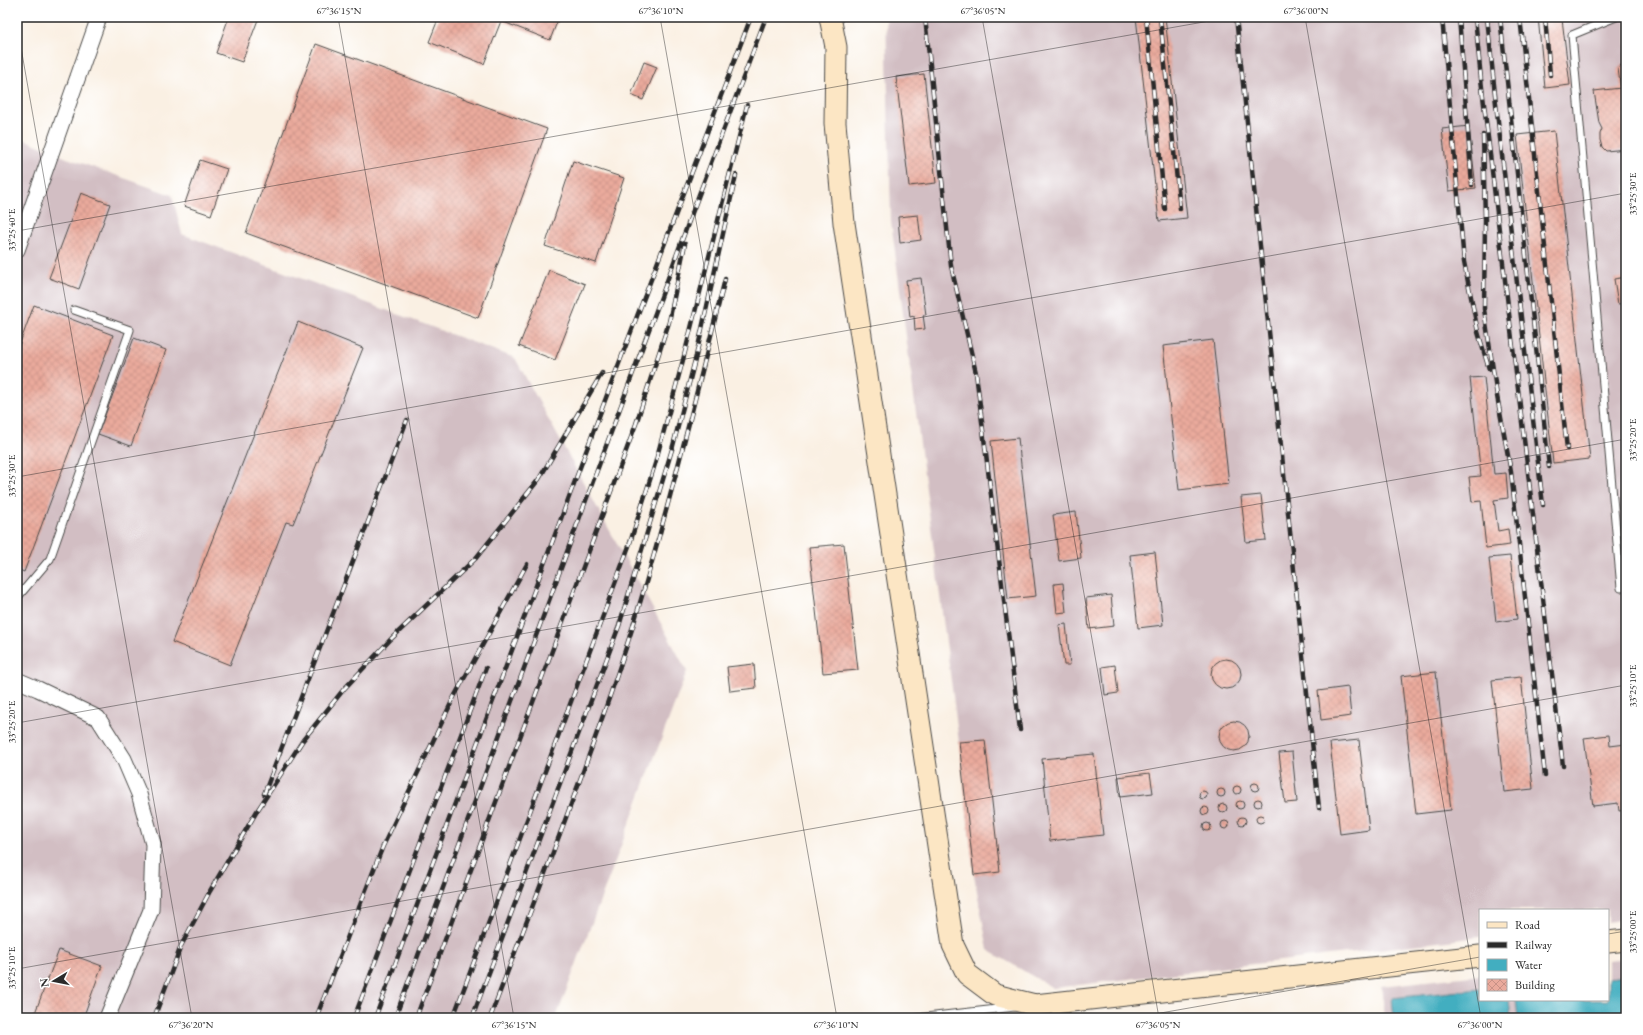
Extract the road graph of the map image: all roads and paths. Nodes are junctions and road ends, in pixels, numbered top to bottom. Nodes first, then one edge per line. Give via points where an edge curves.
1 (99, 17) edge
2 (830, 17) edge
3 (1616, 17) edge
4 (17, 250) edge
5 (74, 310) dead end
6 (1621, 588) dead end
7 (17, 598) edge
8 (17, 680) edge
9 (1626, 940) edge
10 (1609, 942) edge
11 (1479, 956) edge
12 (1035, 1005) junction
13 (951, 1016) edge
14 (107, 1018) edge
15 (917, 1018) edge

1 - 4 street
2 - 12 street via 836,47 835,123 844,223 953,945 967,974 995,995
3 - 6 lane via 1572,35
5 - 7 lane via 130,330 50,559
8 - 14 street via 98,718 124,759 139,794 153,844 151,910
9 - 10 street
11 - 12 street
12 - 13 lane
13 - 15 lane

